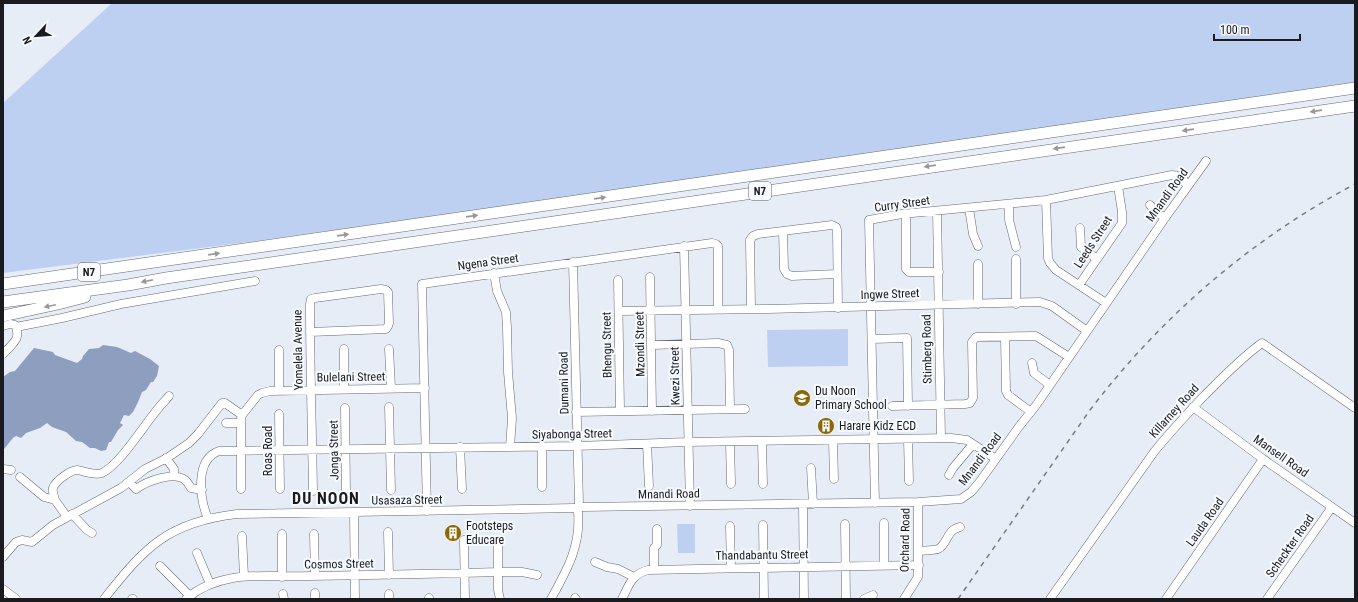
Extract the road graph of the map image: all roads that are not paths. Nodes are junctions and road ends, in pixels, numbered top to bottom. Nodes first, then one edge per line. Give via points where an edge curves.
1 (1355, 88) edge
2 (1355, 106) edge
3 (1206, 161) dead end
4 (1118, 186) junction
5 (1187, 187) junction
6 (1046, 200) junction
7 (1008, 204) junction
8 (1150, 205) dead end
9 (969, 208) junction
10 (937, 211) junction
11 (906, 214) junction
12 (1165, 218) junction
13 (1080, 228) dead end
14 (782, 231) junction
15 (684, 246) junction
16 (978, 246) dead end
17 (1016, 247) dead end
18 (176, 259) junction
19 (1016, 259) dead end
20 (1097, 259) junction
21 (573, 262) junction
22 (978, 264) dead end
23 (938, 272) junction
24 (494, 273) junction
25 (838, 274) junction
26 (650, 277) dead end
27 (3, 278) edge
28 (618, 280) dead end
29 (255, 281) dead end
30 (3, 284) edge
31 (128, 285) junction
32 (1078, 285) junction
33 (3, 302) edge
34 (1106, 303) junction
35 (938, 304) junction
36 (978, 304) junction
37 (1016, 304) junction
38 (871, 307) junction
39 (838, 308) junction
40 (718, 309) junction
41 (751, 309) junction
42 (652, 310) junction
43 (686, 310) junction
44 (619, 311) junction
45 (3, 316) edge
46 (3, 326) edge
47 (16, 327) junction
48 (1087, 331) junction
49 (310, 332) junction
50 (1005, 337) junction
51 (872, 339) junction
52 (687, 344) junction
53 (652, 345) junction
54 (7, 347) edge
55 (344, 349) dead end
56 (389, 349) dead end
57 (278, 350) dead end
58 (3, 354) edge
59 (1068, 357) junction
60 (1032, 363) dead end
61 (721, 376) dead end
62 (729, 376) junction
63 (1050, 385) junction
64 (390, 388) junction
65 (425, 388) junction
66 (344, 389) junction
67 (311, 390) junction
68 (278, 391) junction
69 (169, 396) dead end
70 (941, 405) junction
71 (892, 406) dead end
72 (908, 406) junction
73 (389, 407) dead end
74 (1193, 407) junction
75 (345, 408) dead end
76 (1355, 408) edge
77 (730, 409) junction
78 (745, 409) dead end
79 (620, 410) junction
80 (688, 410) junction
81 (652, 411) junction
82 (576, 412) junction
83 (1031, 412) junction
84 (279, 414) dead end
85 (241, 419) junction
86 (226, 423) dead end
87 (941, 438) junction
88 (908, 439) junction
89 (833, 440) junction
90 (874, 440) junction
91 (688, 442) junction
92 (730, 442) junction
93 (762, 442) junction
94 (647, 444) junction
95 (973, 444) junction
96 (542, 446) junction
97 (577, 446) junction
98 (460, 447) junction
99 (510, 447) junction
100 (390, 448) junction
101 (426, 448) junction
102 (346, 449) junction
103 (312, 450) junction
104 (241, 451) junction
105 (280, 451) junction
106 (166, 458) junction
107 (996, 459) junction
108 (1263, 459) junction
109 (811, 468) dead end
110 (174, 475) junction
111 (949, 475) dead end
112 (20, 476) dead end
113 (834, 479) dead end
114 (909, 481) dead end
115 (129, 482) junction
116 (731, 484) dead end
117 (763, 484) dead end
118 (649, 486) dead end
119 (542, 487) dead end
120 (280, 489) dead end
121 (462, 489) dead end
122 (202, 490) junction
123 (241, 490) dead end
124 (391, 490) dead end
125 (313, 491) dead end
126 (346, 492) dead end
127 (55, 500) junction
128 (918, 502) junction
129 (875, 503) junction
130 (803, 504) junction
131 (812, 504) junction
132 (690, 506) junction
133 (1332, 507) junction
134 (578, 508) junction
135 (427, 511) junction
136 (354, 513) junction
137 (70, 516) junction
138 (208, 519) junction
139 (884, 523) dead end
140 (1355, 523) edge
141 (845, 524) dead end
142 (763, 525) dead end
143 (730, 526) dead end
144 (960, 528) dead end
145 (657, 529) dead end
146 (388, 532) dead end
147 (92, 533) dead end
148 (282, 534) dead end
149 (314, 534) dead end
150 (242, 536) dead end
151 (464, 540) dead end
152 (498, 541) dead end
153 (918, 551) junction
154 (197, 553) dead end
155 (3, 557) edge
156 (595, 562) dead end
157 (918, 564) junction
158 (845, 565) junction
159 (884, 565) junction
160 (160, 566) dead end
161 (804, 566) junction
162 (763, 567) junction
163 (731, 568) junction
164 (654, 569) junction
165 (498, 572) junction
166 (465, 573) junction
167 (356, 575) junction
168 (389, 575) junction
169 (536, 575) dead end
170 (244, 576) junction
171 (315, 576) junction
172 (282, 577) junction
173 (634, 577) junction
174 (210, 584) junction
175 (3, 589) edge
176 (873, 595) dead end
177 (188, 598) edge
178 (16, 599) edge
179 (104, 599) edge
180 (355, 599) edge
181 (465, 599) edge
182 (500, 599) edge
183 (552, 599) edge
184 (622, 599) edge
185 (764, 599) edge
186 (804, 599) edge
187 (846, 599) edge
188 (864, 599) edge
189 (904, 599) edge
190 (1050, 599) edge
191 (1166, 599) edge
192 (1267, 599) edge

18 -> 1 highway, N7
2 -> 31 highway, N7 via 566,219
3 - 5 street, Mnandi Road
4 - 5 street, Curry Street via 1177,175 1183,179
4 - 6 street, Curry Street
4 - 20 street, Leeds Street via 1122,223
5 - 12 street, Mnandi Road
6 - 7 street, Curry Street
6 - 32 street via 1048,258 1056,270
7 - 9 street, Curry Street
7 - 17 street
8 - 12 street
9 - 10 street, Curry Street
9 - 16 street via 973,234
10 - 11 street, Curry Street
10 - 23 street, Stimberg Road
11 - 23 street via 906,269 909,272
11 - 38 street, Curry Street via 869,220
12 - 34 street, Mnandi Road
13 - 20 street via 1082,247
14 - 25 street via 784,269 787,274
14 - 25 street via 834,225 837,230
14 - 41 street via 755,235 750,240
15 - 21 street, Ngena Street
15 - 40 street, Ngena Street via 709,243 718,246
15 - 43 street, Kwezi Street
18 - 27 highway via 169,256
18 - 30 highway, N7
19 - 37 street
20 - 32 street, Leeds Street
21 - 24 street, Ngena Street
21 - 82 street, Dumani Road
22 - 36 street
23 - 35 street, Stimberg Road
24 - 65 street, Ngena Street via 422,284
24 - 99 street via 497,291 506,312 512,418
25 - 39 street
26 - 42 street, Mzondi Street
28 - 44 street, Bhengu Street
29 - 47 street via 121,304
31 - 33 highway, N7
31 -> 45 highway
32 - 34 street
34 - 48 street, Mnandi Road
35 - 36 street, Ingwe Street
35 - 38 street, Ingwe Street
35 - 70 street, Stimberg Road
36 - 37 street, Ingwe Street
37 - 48 street, Ingwe Street via 1048,304
38 - 39 street, Ingwe Street
38 - 51 street, Curry Street
39 - 41 street, Ingwe Street
40 - 41 street, Ingwe Street
40 - 43 street, Ingwe Street
42 - 43 street, Ingwe Street
42 - 44 street, Ingwe Street
42 - 53 street, Mzondi Street
43 - 52 street, Kwezi Street
44 - 79 street, Bhengu Street
46 - 47 street via 13,324
47 - 54 street via 17,337
48 - 59 street, Mnandi Road
49 - 49 street, Yomelela Avenue via 387,328 389,295 386,290 381,289 315,298 310,304
49 - 67 street, Yomelela Avenue
50 - 59 street via 1038,337
50 - 70 street via 974,338 972,401 968,404
50 - 83 street via 1006,391
51 - 72 street via 910,336
51 - 90 street, Curry Street
52 - 53 street
52 - 62 street via 729,342
52 - 80 street, Kwezi Street
53 - 81 street, Mzondi Street
54 - 58 street
55 - 66 street
56 - 64 street
57 - 68 street
59 - 63 street, Mnandi Road
60 - 63 street via 1033,372
61 - 62 street
62 - 77 street
63 - 83 street, Mnandi Road
64 - 65 street, Bulelani Street
64 - 66 street, Bulelani Street
65 - 101 street, Ngena Street
66 - 67 street, Bulelani Street
67 - 68 street, Bulelani Street
67 - 103 street, Yomelela Avenue
68 - 85 street, Bulelani Street via 260,394
69 - 127 street via 115,462 99,474 80,470 71,472 54,486
70 - 72 street
70 - 87 street, Stimberg Road
71 - 72 street
73 - 100 street
74 - 76 street, Killarney Road via 1236,364 1262,343
74 - 108 street, Mansell Road
74 - 190 street, Killarney Road via 1154,452
75 - 102 street, Jonga Street
77 - 78 street
77 - 80 street
79 - 81 street
79 - 82 street
80 - 81 street
80 - 91 street, Kwezi Street
82 - 97 street, Dumani Road
83 - 107 street, Mnandi Road
84 - 105 street, Roas Road
85 - 86 street
85 - 104 street
85 - 106 street via 222,403 193,439
87 - 88 street, Siyabonga Street
87 - 95 street, Siyabonga Street via 959,438
88 - 90 street, Siyabonga Street
88 - 114 street
89 - 90 street, Siyabonga Street
89 - 93 street, Siyabonga Street
89 - 113 street
90 - 129 street, Curry Street
91 - 92 street, Siyabonga Street
91 - 94 street, Siyabonga Street
91 - 132 street, Kwezi Street
92 - 93 street, Siyabonga Street
92 - 116 street
93 - 117 street
94 - 97 street, Siyabonga Street
94 - 118 street
95 - 107 street, Siyabonga Street
95 - 111 street
96 - 97 street, Siyabonga Street
96 - 99 street, Siyabonga Street
96 - 119 street
97 - 134 street, Dumani Road
98 - 99 street, Siyabonga Street
98 - 101 street, Siyabonga Street
98 - 121 street
100 - 101 street, Siyabonga Street
100 - 102 street, Siyabonga Street
100 - 124 street
101 - 135 street, Ngena Street
102 - 103 street, Siyabonga Street
102 - 126 street, Jonga Street
103 - 105 street, Siyabonga Street
103 - 125 street, Yomelela Avenue
104 - 105 street, Siyabonga Street
104 - 122 street, Siyabonga Street via 219,451 207,459 202,468
104 - 123 street
105 - 120 street, Roas Road
106 - 110 street via 174,469
106 - 115 street via 145,469
107 - 128 street, Mnandi Road via 971,492 961,499
108 - 133 street, Mansell Road
108 - 191 street, Lauda Road
109 - 131 street
110 - 115 street via 147,482 136,489
110 - 122 street via 185,480 191,488
112 - 127 street via 44,497
115 - 137 street
122 - 138 street, Siyabonga Street via 203,508
127 - 137 street
128 - 129 street, Mnandi Road
128 - 153 street, Orchard Road
129 - 131 street, Mnandi Road
130 - 131 street, Mnandi Road
130 - 132 street, Mnandi Road
130 - 161 street
132 - 134 street, Mnandi Road
133 - 140 street, Mansell Road
133 - 192 street, Scheckter Road
134 - 135 street, Usasaza Street
134 - 183 street, Dumani Road via 576,544 570,564
135 - 136 street, Usasaza Street
136 - 138 street, Usasaza Street via 237,514
136 - 167 street
137 - 147 street
137 - 155 street via 52,525 32,542 16,542
138 - 179 street, Usasaza Street via 179,528 151,547 129,568
139 - 159 street
141 - 158 street
142 - 162 street
143 - 163 street
144 - 153 street via 953,530 939,548
145 - 164 street
146 - 168 street
148 - 172 street
149 - 171 street
150 - 170 street
151 - 166 street
152 - 165 street
153 - 157 street, Orchard Road
154 - 174 street
156 - 173 street
157 - 159 street, Thandabantu Street
157 - 189 street, Orchard Road via 916,581
158 - 159 street, Thandabantu Street
158 - 161 street, Thandabantu Street
158 - 187 street
160 - 177 street
161 - 162 street, Thandabantu Street
161 - 186 street
162 - 163 street, Thandabantu Street
162 - 185 street
163 - 164 street, Thandabantu Street
164 - 173 street, Thandabantu Street via 641,572
165 - 166 street, Cosmos Street
165 - 169 street, Cosmos Street
165 - 182 street
166 - 168 street, Cosmos Street
166 - 181 street
167 - 168 street, Cosmos Street
167 - 171 street, Cosmos Street
167 - 180 street
170 - 172 street, Cosmos Street
170 - 174 street, Cosmos Street
171 - 172 street, Cosmos Street
173 - 184 street
174 - 177 street, Cosmos Street
175 - 178 street
176 - 188 street

